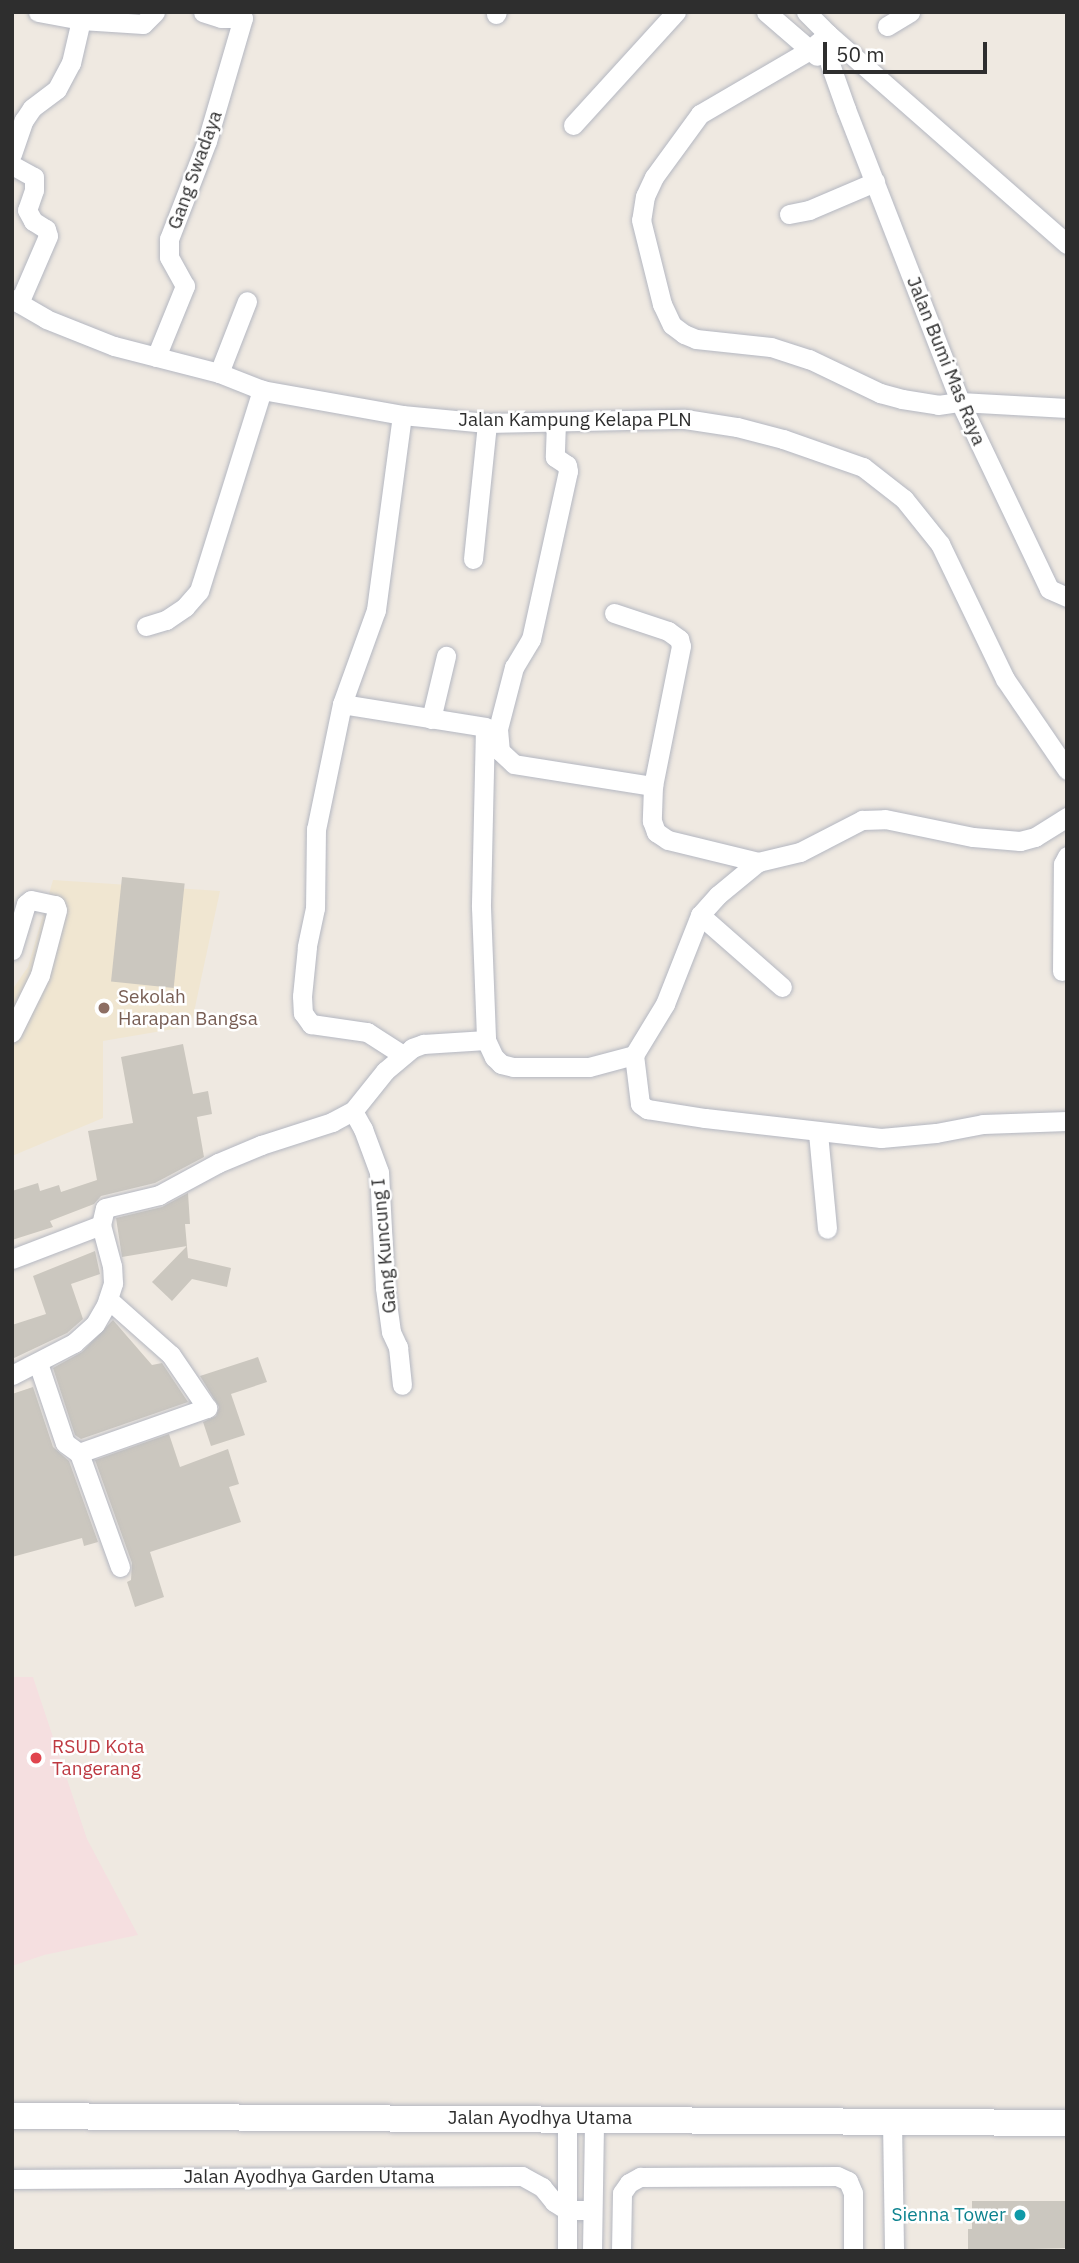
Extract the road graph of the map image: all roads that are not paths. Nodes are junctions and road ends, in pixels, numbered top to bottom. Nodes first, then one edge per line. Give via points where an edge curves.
1 (38, 12) edge
2 (155, 12) edge
3 (203, 12) edge
4 (676, 12) edge
5 (766, 12) edge
6 (806, 12) edge
7 (910, 12) edge
8 (81, 20) junction
9 (887, 26) dead end
10 (828, 34) junction
11 (808, 51) junction
12 (830, 64) junction
13 (573, 125) dead end
14 (12, 154) edge
15 (12, 166) edge
16 (875, 182) junction
17 (789, 214) dead end
18 (1067, 244) edge
19 (16, 301) edge
20 (247, 301) dead end
21 (156, 357) junction
22 (219, 373) junction
23 (262, 390) junction
24 (960, 402) junction
25 (1067, 408) edge
26 (402, 415) junction
27 (556, 422) junction
28 (487, 423) junction
29 (473, 559) dead end
30 (1067, 597) edge
31 (614, 613) dead end
32 (146, 626) dead end
33 (446, 656) dead end
34 (342, 704) junction
35 (431, 719) junction
36 (491, 728) junction
37 (1067, 770) edge
38 (653, 786) junction
39 (1067, 817) edge
40 (1067, 856) edge
41 (758, 862) junction
42 (700, 915) junction
43 (12, 950) edge
44 (1062, 971) dead end
45 (782, 987) dead end
46 (12, 1032) edge
47 (486, 1040) junction
48 (403, 1055) junction
49 (634, 1055) junction
50 (353, 1111) junction
51 (1067, 1121) edge
52 (818, 1133) junction
53 (101, 1225) junction
54 (827, 1228) dead end
55 (12, 1259) edge
56 (108, 1299) junction
57 (38, 1363) junction
58 (12, 1375) edge
59 (402, 1385) dead end
60 (79, 1453) junction
61 (120, 1567) dead end
62 (12, 2116) edge
63 (567, 2118) junction
64 (594, 2118) junction
65 (892, 2121) junction
66 (1067, 2123) edge
67 (12, 2179) edge
68 (567, 2210) junction
69 (592, 2210) junction
70 (567, 2251) edge
71 (592, 2251) edge
72 (621, 2251) edge
73 (853, 2251) edge
74 (894, 2251) edge

1 - 8 street
2 - 8 street via 143,24
3 - 21 street, Gang Swadaya via 221,19 243,18 206,141 169,239 169,257 185,286
4 - 13 street
5 - 11 street
6 - 10 street
7 - 9 street
8 - 14 street via 71,63 57,89 24,120
10 - 11 street
10 - 12 street, Jalan Bumi Mas Raya
10 - 18 street
11 - 12 street
11 - 24 street via 700,114 654,177 641,220 662,304 672,325 696,339 771,347 902,399 938,405
12 - 16 street, Jalan Bumi Mas Raya
15 - 19 street via 34,177 27,210 48,236
16 - 17 street
16 - 24 street, Jalan Bumi Mas Raya
19 - 21 street, Jalan Kampung Kelapa PLN via 46,319
20 - 22 street
21 - 22 street, Jalan Kampung Kelapa PLN
22 - 23 street, Jalan Kampung Kelapa PLN
23 - 26 street, Jalan Kampung Kelapa PLN
23 - 32 street via 199,591 166,620
24 - 25 street
24 - 30 street, Jalan Bumi Mas Raya via 1049,589
26 - 28 street, Jalan Kampung Kelapa PLN
26 - 34 street via 376,610
27 - 28 street, Jalan Kampung Kelapa PLN
27 - 36 street via 555,457 567,464 568,471 531,639 514,667
27 - 37 street, Jalan Kampung Kelapa PLN via 685,419 783,439 863,467 904,499 940,544 1005,679
28 - 29 street
31 - 38 street via 668,631 681,646
33 - 35 street
34 - 35 street
34 - 48 street via 316,829 315,908 303,973 303,1013 311,1024 367,1032
35 - 36 street
36 - 38 street via 500,751 514,764
36 - 47 street via 481,907
38 - 41 street via 656,832 668,840
39 - 41 street via 1020,841 973,837 886,819 862,820 800,852
40 - 44 street via 1063,864
41 - 42 street
42 - 45 street
42 - 49 street via 665,1004
43 - 46 street via 26,904 32,900 55,905 40,975
47 - 48 street via 423,1044
47 - 49 street via 501,1064 513,1067 589,1067
48 - 50 street via 384,1071
49 - 52 street via 640,1104 647,1108
50 - 53 street via 218,1163 159,1195 105,1208
50 - 59 street, Gang Kuncung I via 379,1171 385,1287
51 - 52 street via 983,1124 881,1138
52 - 54 street
53 - 55 street
53 - 56 street via 112,1266
56 - 57 street via 95,1324 74,1343
56 - 60 street via 171,1355 207,1408
57 - 58 street
57 - 60 street via 65,1443
60 - 61 street
62 - 63 street, Jalan Ayodhya Utama
63 - 64 street, Jalan Ayodhya Utama
63 - 68 street
64 - 65 street, Jalan Ayodhya Utama
64 - 69 street
65 - 66 street, Jalan Ayodhya Utama
65 - 74 street
67 - 68 street, Jalan Ayodhya Garden Utama via 522,2176
68 - 69 street
68 - 70 street
69 - 71 street
72 - 73 street via 622,2193 640,2177 824,2176 848,2181 853,2193

